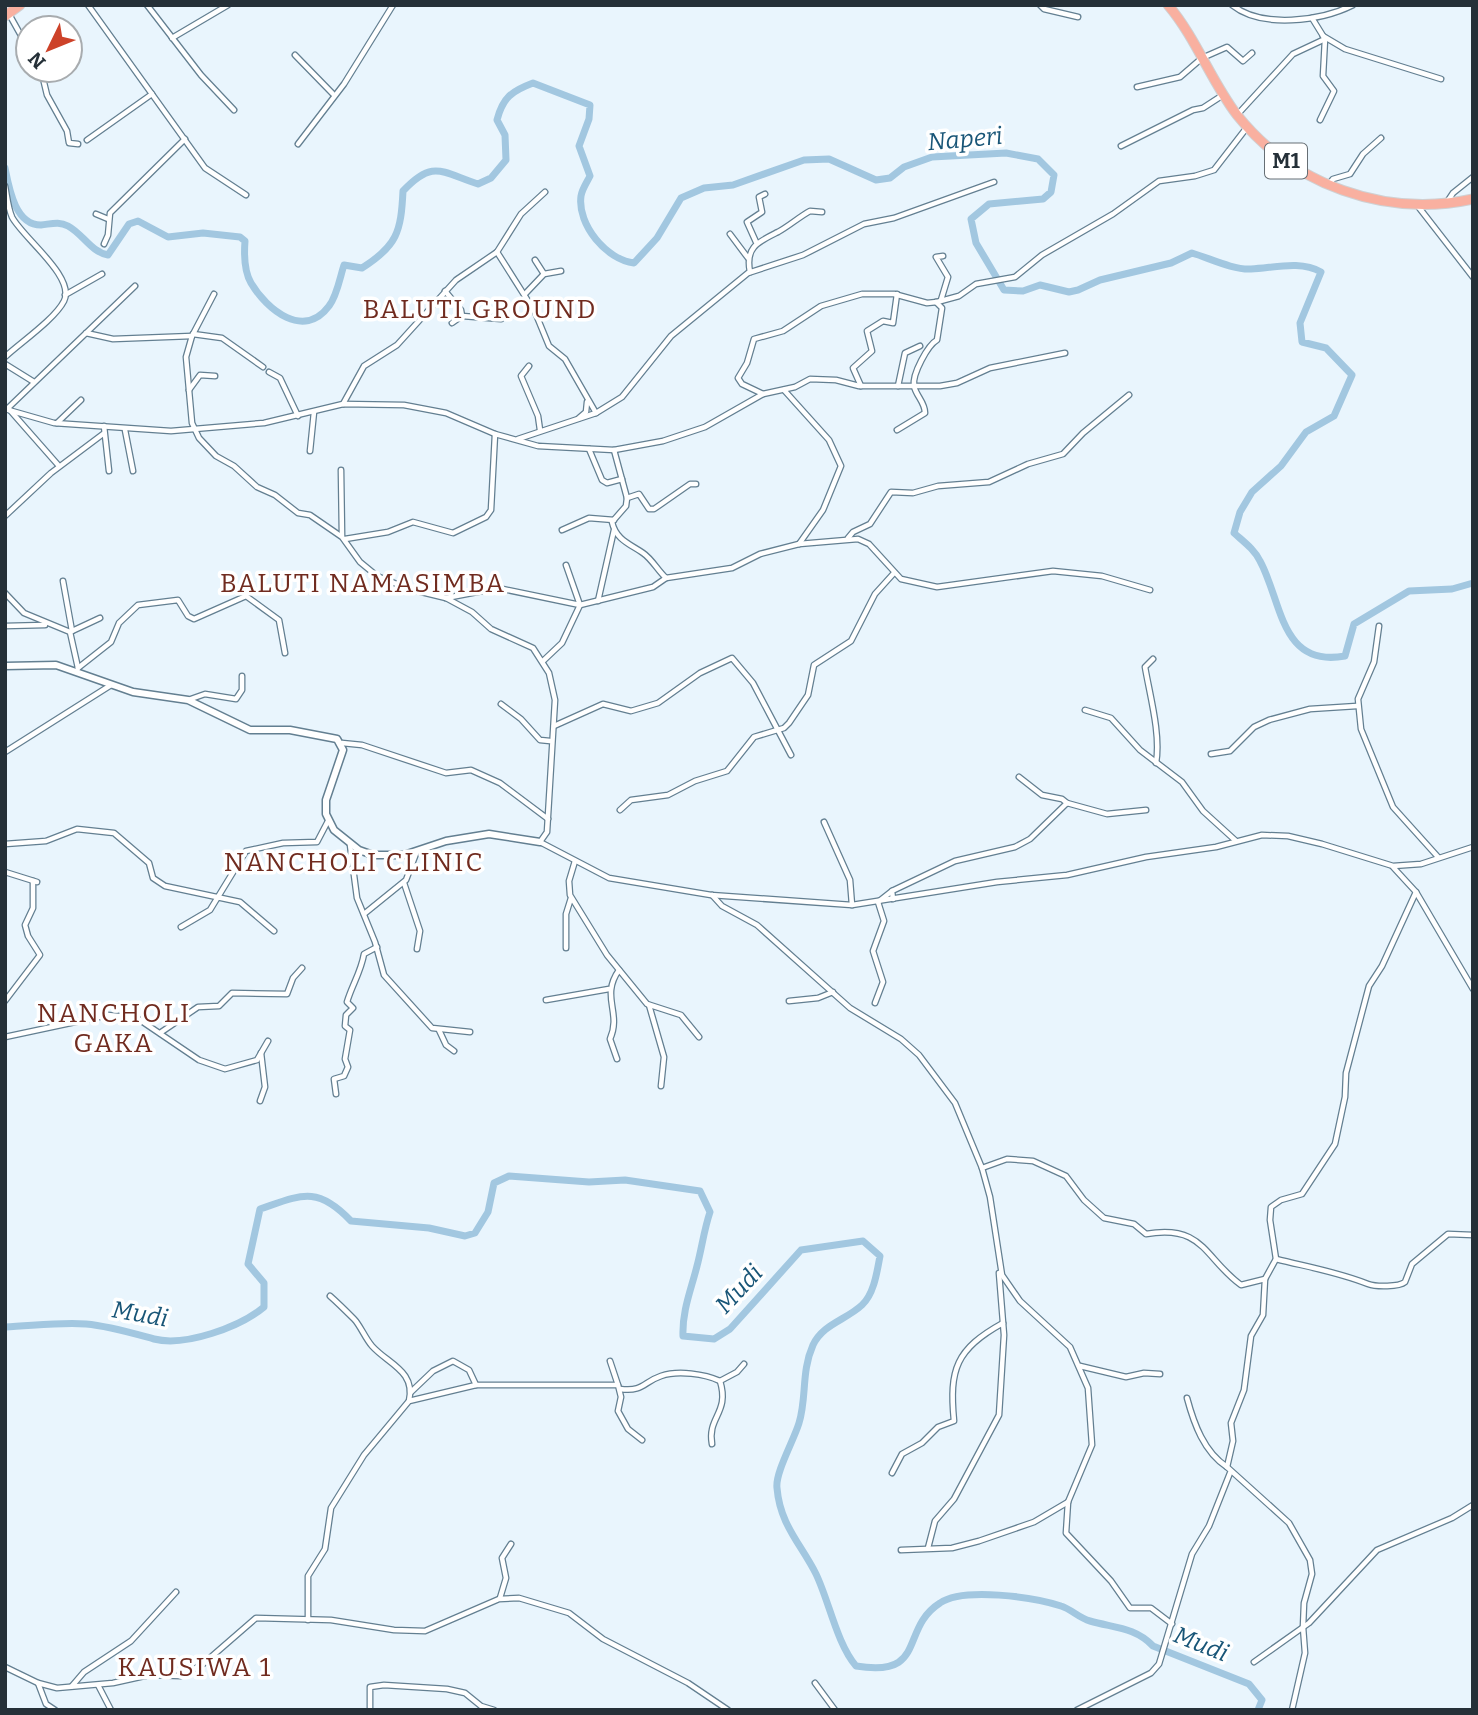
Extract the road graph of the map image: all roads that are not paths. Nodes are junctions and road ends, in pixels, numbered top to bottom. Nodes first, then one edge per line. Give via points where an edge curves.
1 (20, 5) edge
2 (88, 5) edge
3 (147, 5) edge
4 (228, 5) edge
5 (393, 5) edge
6 (1041, 5) edge
7 (1232, 5) edge
8 (1353, 5) edge
9 (1174, 7) edge
10 (7, 15) edge
11 (1078, 17) dead end
12 (1312, 18) junction
13 (172, 38) junction
14 (1324, 38) junction
15 (1252, 53) dead end
16 (295, 55) dead end
17 (1202, 58) junction
18 (1441, 79) dead end
19 (45, 84) edge
20 (1137, 87) dead end
21 (152, 94) junction
22 (333, 94) junction
23 (1223, 94) junction
24 (234, 110) dead end
25 (1237, 114) junction
26 (1320, 120) dead end
27 (1248, 126) junction
28 (1381, 138) dead end
29 (185, 139) junction
30 (87, 140) dead end
31 (78, 144) dead end
32 (299, 144) dead end
33 (1121, 146) dead end
34 (1473, 177) edge
35 (993, 182) dead end
36 (1328, 185) junction
37 (5, 186) edge
38 (545, 192) dead end
39 (765, 194) dead end
40 (246, 195) dead end
41 (1473, 199) edge
42 (1447, 203) junction
43 (1416, 205) junction
44 (822, 212) dead end
45 (96, 214) dead end
46 (108, 219) junction
47 (730, 234) dead end
48 (756, 242) junction
49 (104, 244) dead end
50 (497, 253) junction
51 (943, 256) dead end
52 (748, 258) junction
53 (535, 260) dead end
54 (561, 271) dead end
55 (750, 272) junction
56 (102, 274) dead end
57 (544, 274) junction
58 (1473, 277) edge
59 (135, 286) dead end
60 (445, 291) junction
61 (214, 294) dead end
62 (524, 294) junction
63 (897, 294) junction
64 (65, 296) junction
65 (939, 301) junction
66 (462, 316) junction
67 (501, 319) dead end
68 (452, 323) dead end
69 (86, 333) junction
70 (192, 335) junction
71 (920, 346) dead end
72 (1065, 353) dead end
73 (5, 357) edge
74 (5, 363) edge
75 (529, 366) dead end
76 (263, 367) dead end
77 (269, 372) dead end
78 (215, 376) dead end
79 (34, 382) junction
80 (914, 385) junction
81 (861, 386) junction
82 (898, 386) junction
83 (784, 390) junction
84 (188, 391) junction
85 (763, 394) junction
86 (1129, 395) dead end
87 (81, 400) dead end
88 (587, 400) junction
89 (343, 404) junction
90 (7, 409) edge
91 (314, 412) junction
92 (596, 413) junction
93 (298, 416) junction
94 (579, 419) junction
95 (57, 423) junction
96 (104, 426) junction
97 (194, 428) junction
98 (125, 430) junction
99 (540, 430) junction
100 (897, 430) dead end
101 (103, 434) junction
102 (495, 434) junction
103 (517, 440) junction
104 (589, 449) junction
105 (614, 450) junction
106 (310, 451) dead end
107 (59, 466) junction
108 (341, 470) dead end
109 (109, 471) dead end
110 (133, 471) dead end
111 (622, 478) junction
112 (696, 484) dead end
113 (628, 498) junction
114 (5, 516) edge
115 (614, 520) junction
116 (614, 529) junction
117 (562, 530) dead end
118 (344, 538) junction
119 (847, 539) junction
120 (799, 544) junction
121 (566, 565) dead end
122 (894, 573) junction
123 (666, 578) junction
124 (62, 581) dead end
125 (1150, 590) dead end
126 (5, 593) edge
127 (446, 598) junction
128 (598, 601) junction
129 (580, 604) junction
130 (100, 618) dead end
131 (46, 625) junction
132 (5, 626) edge
133 (1379, 626) dead end
134 (71, 632) junction
135 (285, 653) dead end
136 (1153, 659) dead end
137 (543, 661) junction
138 (5, 666) edge
139 (79, 670) junction
140 (242, 676) dead end
141 (111, 685) junction
142 (188, 700) junction
143 (501, 704) dead end
144 (1357, 706) junction
145 (1085, 710) dead end
146 (554, 726) junction
147 (777, 729) junction
148 (550, 741) junction
149 (342, 743) junction
150 (5, 752) edge
151 (1212, 754) dead end
152 (792, 755) dead end
153 (1156, 763) junction
154 (1018, 777) dead end
155 (1067, 803) junction
156 (620, 810) dead end
157 (1146, 810) dead end
158 (549, 820) junction
159 (328, 821) junction
160 (824, 822) dead end
161 (1236, 841) junction
162 (540, 842) junction
163 (5, 844) edge
164 (350, 845) junction
165 (1473, 847) edge
166 (416, 852) junction
167 (1438, 857) junction
168 (575, 861) junction
169 (1393, 866) junction
170 (5, 872) edge
171 (404, 882) junction
172 (892, 891) junction
173 (1416, 892) junction
174 (711, 895) junction
175 (571, 897) junction
176 (216, 899) junction
177 (893, 899) junction
178 (878, 902) junction
179 (852, 905) junction
180 (364, 914) junction
181 (181, 927) dead end
182 (274, 931) dead end
183 (377, 947) junction
184 (566, 948) dead end
185 (417, 949) dead end
186 (302, 968) dead end
187 (619, 970) junction
188 (609, 989) junction
189 (1473, 989) edge
190 (834, 992) junction
191 (546, 1000) dead end
192 (5, 1001) edge
193 (789, 1001) dead end
194 (874, 1003) dead end
195 (649, 1005) junction
196 (439, 1030) junction
197 (470, 1032) dead end
198 (159, 1033) junction
199 (5, 1037) edge
200 (699, 1037) dead end
201 (268, 1041) dead end
202 (454, 1051) dead end
203 (261, 1053) junction
204 (617, 1059) dead end
205 (661, 1086) dead end
206 (335, 1094) dead end
207 (260, 1101) dead end
208 (982, 1168) junction
209 (1473, 1235) edge
210 (1276, 1259) junction
211 (999, 1265) junction
212 (1265, 1279) junction
213 (330, 1296) dead end
214 (1003, 1323) junction
215 (610, 1361) dead end
216 (744, 1364) dead end
217 (1080, 1366) junction
218 (1160, 1374) dead end
219 (720, 1381) junction
220 (477, 1385) junction
221 (619, 1387) junction
222 (411, 1392) junction
223 (1187, 1398) dead end
224 (409, 1401) junction
225 (642, 1440) dead end
226 (712, 1444) dead end
227 (1229, 1470) junction
228 (892, 1472) dead end
229 (1068, 1502) junction
230 (1473, 1505) edge
231 (511, 1544) dead end
232 (928, 1548) junction
233 (901, 1550) dead end
234 (177, 1592) dead end
235 (499, 1599) junction
236 (308, 1620) junction
237 (1172, 1624) junction
238 (1303, 1627) junction
239 (1254, 1662) dead end
240 (5, 1667) edge
241 (815, 1682) dead end
242 (38, 1683) junction
243 (98, 1685) junction
244 (72, 1687) junction
245 (481, 1706) junction
246 (55, 1710) edge
247 (111, 1710) edge
248 (370, 1710) edge
249 (474, 1710) edge
250 (494, 1710) edge
251 (728, 1710) edge
252 (835, 1710) edge
253 (1077, 1710) edge
254 (1292, 1710) edge

1 - 10 highway
2 - 21 street
3 - 13 street
4 - 13 street
5 - 22 street via 345,83
6 - 11 street
7 - 12 street via 1251,16
8 - 12 street
9 - 17 highway, M1
12 - 14 street
13 - 24 street
14 - 18 street via 1355,53
14 - 25 street via 1293,54
14 - 26 street via 1323,76 1334,92
15 - 17 street via 1243,61 1227,47
16 - 22 street
17 - 20 street via 1180,77
17 - 23 highway, M1
19 - 31 street via 68,142
21 - 29 street
21 - 30 street
22 - 32 street
23 - 25 highway, M1
23 - 33 street
25 - 27 highway, M1
27 - 36 highway, M1 via 1292,165
27 - 65 street via 1214,170 1159,181 1042,255 1019,275 976,284 959,296
28 - 36 street via 1350,174
29 - 40 street via 208,170
29 - 46 street
34 - 42 street
35 - 55 street via 894,218 864,224 803,255
36 - 43 highway, M1 via 1376,200
37 - 64 street via 12,218 62,280
38 - 50 street via 521,214
39 - 48 street via 759,197 762,212 747,222
41 - 42 highway, M1
42 - 43 highway, M1
43 - 58 street
44 - 48 street via 810,211
45 - 46 street
46 - 49 street
47 - 52 street
48 - 52 street
50 - 60 street
50 - 62 street
51 - 65 street via 936,257 948,277
52 - 55 street
53 - 57 street
54 - 57 street
55 - 92 street via 671,336 622,397
56 - 64 street
57 - 62 street
59 - 69 street
60 - 66 street
60 - 89 street via 397,345 361,369
61 - 70 street
62 - 88 street via 549,346 565,359
63 - 65 street via 927,303
63 - 81 street via 894,323 883,321 867,331 872,351 853,368
63 - 85 street via 862,294 821,306 783,331 754,339 738,378
64 - 73 street
65 - 80 street via 937,340 916,372
66 - 67 street
66 - 68 street
69 - 70 street via 113,339
69 - 79 street
70 - 76 street via 222,338
70 - 84 street
71 - 82 street via 905,353
72 - 80 street via 990,368 951,385
74 - 79 street
75 - 99 street via 522,376
77 - 93 street via 280,378
78 - 84 street via 200,375
79 - 90 street
80 - 82 street
80 - 100 street via 925,413
81 - 82 street
81 - 83 street via 810,379
83 - 85 street
83 - 120 street via 829,440 841,466 823,510
84 - 97 street
85 - 105 street via 705,427
86 - 119 street via 1063,454 989,482 891,492 870,524
87 - 95 street
88 - 92 street
88 - 94 street via 586,412
89 - 91 street
89 - 102 street via 433,410
90 - 95 street
90 - 107 street
91 - 93 street
91 - 106 street
92 - 94 street
93 - 97 street via 227,428
94 - 99 street
95 - 96 street
96 - 98 street
96 - 101 street
97 - 98 street
97 - 118 street via 216,456 257,487
98 - 110 street
99 - 103 street
101 - 107 street
101 - 109 street
102 - 103 street
102 - 118 street via 491,510 486,517 453,533 413,522 388,532
103 - 104 street via 557,449
104 - 105 street
104 - 111 street via 602,480
105 - 111 street
107 - 114 street
108 - 118 street
111 - 113 street
112 - 113 street via 651,510 639,494
113 - 115 street
115 - 116 street
115 - 117 street via 589,518
116 - 123 street
116 - 128 street
118 - 127 street via 360,562 377,576
119 - 120 street
119 - 122 street via 869,544
120 - 123 street via 760,554 732,568
121 - 129 street
122 - 125 street via 901,579 937,587 1053,571 1102,576
122 - 147 street via 875,594 851,641 814,665 808,695 786,726
123 - 128 street via 653,587
124 - 134 street
126 - 131 street via 18,609
127 - 129 street via 498,588
127 - 137 street via 491,629 526,642
128 - 129 street
129 - 137 street via 562,643
130 - 134 street
131 - 132 street
131 - 134 street
133 - 144 street via 1374,662
134 - 139 street
135 - 139 street via 279,620 246,596 194,620 178,600 167,599 138,605 119,623 111,642
136 - 153 street via 1146,667 1159,741
137 - 146 street via 555,700
138 - 139 street via 56,665
139 - 141 street
140 - 142 street via 242,690 236,699 205,694
141 - 142 street
141 - 150 street
142 - 149 street via 250,730 298,730
143 - 148 street via 540,740
144 - 151 street via 1310,709 1269,720 1254,727 1230,751
144 - 167 street via 1361,729 1393,807
145 - 153 street via 1111,718
146 - 147 street via 603,704 631,711 658,703 732,658 753,683
146 - 148 street
147 - 152 street
147 - 156 street via 754,737 725,772 668,795 631,800
148 - 158 street
149 - 158 street via 362,745 427,769 471,770 500,783
149 - 159 street via 344,750 326,800
153 - 161 street via 1182,782 1205,813
154 - 155 street via 1042,795
155 - 157 street via 1107,814
155 - 172 street via 1030,839 1015,847 955,861
158 - 162 street
159 - 164 street
159 - 176 street via 317,842 246,851
160 - 179 street via 850,880
161 - 169 street via 1288,836
161 - 177 street via 1067,875 997,881
162 - 166 street via 477,835
162 - 168 street
163 - 176 street via 46,841 77,829 114,833 149,863 155,879
164 - 166 street via 373,855
164 - 180 street via 357,898
165 - 167 street
166 - 171 street
167 - 169 street
168 - 174 street via 609,878
168 - 175 street via 569,881
169 - 173 street
170 - 192 street via 35,882 33,908 25,925 40,955
171 - 180 street
171 - 185 street via 420,931
172 - 177 street
172 - 178 street
173 - 189 street
173 - 210 street via 1369,986 1346,1073 1335,1144 1303,1194 1271,1207
174 - 179 street
174 - 190 street via 757,925
175 - 184 street via 565,914
175 - 187 street
176 - 181 street via 208,912
176 - 182 street via 243,904
177 - 178 street
178 - 179 street
178 - 194 street via 884,921 873,951 883,982
180 - 183 street
183 - 196 street via 384,975 422,1019
183 - 206 street via 364,954 347,1002 353,1008 346,1015 345,1026 350,1030 348,1067 344,1076 334,1079
186 - 198 street via 287,994 232,993 219,1006 198,1007
187 - 188 street
187 - 195 street
188 - 191 street
188 - 204 street via 616,1025 610,1039
190 - 193 street
190 - 208 street via 919,1055 955,1103
195 - 200 street via 681,1015
195 - 205 street via 664,1057
196 - 197 street
196 - 202 street
198 - 199 street via 137,1018 99,1015
198 - 203 street via 200,1060 225,1069 255,1061
201 - 203 street
203 - 207 street via 265,1087
208 - 211 street
208 - 212 street via 1007,1159 1032,1161 1066,1176 1104,1218 1134,1224 1146,1234 1165,1231 1198,1240 1241,1285
209 - 210 street via 1448,1234 1416,1259 1405,1282 1396,1287 1369,1285 1330,1270
210 - 212 street
211 - 214 street
211 - 217 street via 1020,1301 1070,1348
212 - 227 street via 1263,1315 1251,1336 1244,1390 1231,1423
213 - 222 street via 354,1319 374,1349 402,1371
214 - 228 street via 975,1340 956,1363 951,1395 954,1421 938,1427 902,1454
214 - 232 street via 998,1419 954,1499 936,1521
215 - 221 street
216 - 219 street
217 - 218 street via 1126,1377
217 - 229 street via 1088,1388 1093,1439
219 - 221 street via 684,1372 662,1376 641,1389
219 - 226 street via 725,1400 712,1427
220 - 221 street
220 - 222 street via 465,1366 453,1361 433,1371
220 - 224 street
221 - 225 street via 618,1411 628,1429
222 - 224 street
223 - 227 street via 1208,1450
224 - 236 street via 364,1455 331,1508 325,1549 308,1576
227 - 237 street via 1209,1526 1192,1554
227 - 238 street via 1289,1523 1305,1550 1311,1574
229 - 232 street via 1034,1522 979,1542
229 - 237 street via 1065,1523 1069,1540 1102,1571 1130,1608 1151,1608
230 - 238 street via 1377,1550
231 - 235 street via 502,1558 506,1578
232 - 233 street
234 - 244 street via 131,1641 84,1672
235 - 236 street via 425,1631
235 - 251 street via 519,1598 569,1613 603,1639 688,1683
236 - 243 street via 256,1618 185,1675 149,1675
237 - 253 street via 1162,1657 1151,1673
238 - 239 street
238 - 254 street via 1305,1653
240 - 242 street
241 - 252 street
242 - 244 street
242 - 246 street via 46,1704
243 - 244 street
243 - 247 street
245 - 248 street via 454,1690 384,1685 370,1687
245 - 249 street
245 - 250 street

